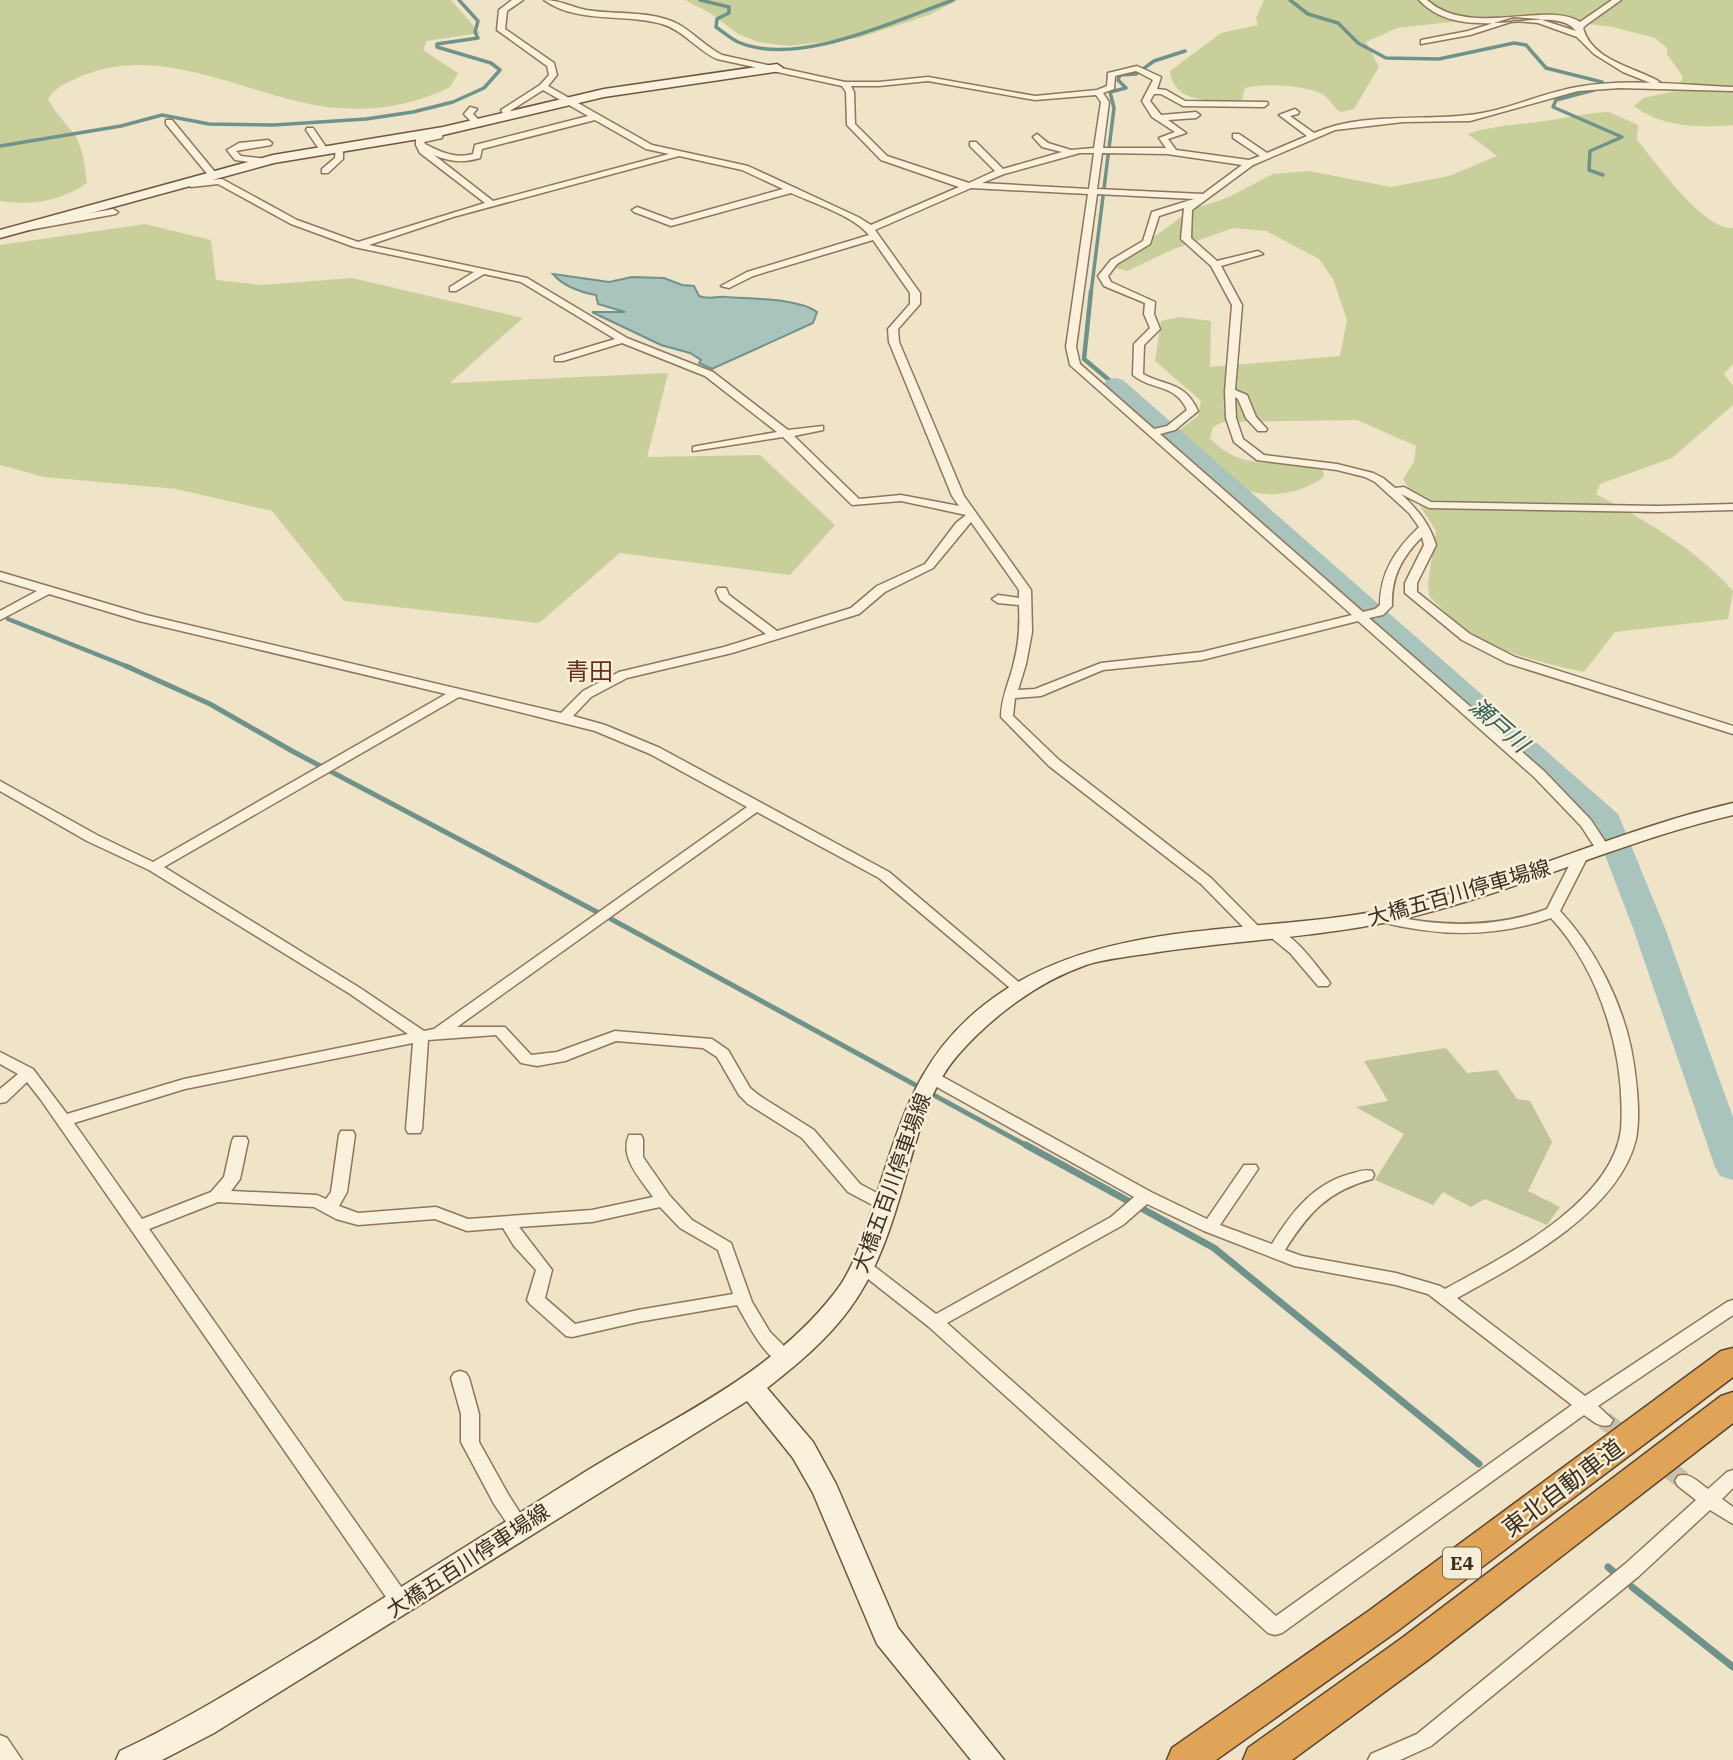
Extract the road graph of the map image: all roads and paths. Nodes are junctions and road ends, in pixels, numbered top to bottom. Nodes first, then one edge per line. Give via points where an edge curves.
1 (519, 0) edge
2 (548, 0) edge
3 (1423, 0) edge
4 (1617, 0) edge
5 (1580, 31) junction
6 (1424, 42) dead end
7 (777, 68) junction
8 (845, 83) junction
9 (543, 87) junction
10 (1676, 87) junction
11 (1733, 89) edge
12 (1151, 91) junction
13 (1098, 92) junction
14 (568, 102) junction
15 (1264, 104) dead end
16 (473, 109) dead end
17 (1295, 112) dead end
18 (1196, 115) dead end
19 (509, 116) junction
20 (595, 117) junction
21 (1161, 118) junction
22 (169, 122) dead end
23 (478, 124) junction
24 (310, 130) dead end
25 (440, 132) junction
26 (1236, 136) dead end
27 (1313, 136) junction
28 (1037, 137) dead end
29 (268, 144) dead end
30 (973, 144) dead end
31 (419, 145) junction
32 (339, 148) junction
33 (1105, 148) junction
34 (324, 150) junction
35 (1069, 152) junction
36 (1173, 152) junction
37 (680, 155) junction
38 (1266, 156) junction
39 (1006, 160) dead end
40 (263, 161) junction
41 (1250, 163) junction
42 (1017, 167) junction
43 (325, 171) dead end
44 (1001, 172) junction
45 (212, 174) junction
46 (177, 184) junction
47 (969, 186) junction
48 (790, 190) junction
49 (1100, 190) junction
50 (1202, 199) junction
51 (492, 204) junction
52 (637, 210) dead end
53 (113, 212) dead end
54 (24, 227) junction
55 (872, 232) junction
56 (0, 234) edge
57 (357, 245) junction
58 (1258, 254) dead end
59 (1215, 264) junction
60 (484, 270) junction
61 (726, 286) dead end
62 (453, 289) dead end
63 (622, 340) junction
64 (559, 359) dead end
65 (1230, 391) junction
66 (819, 428) dead end
67 (1262, 429) dead end
68 (1154, 432) junction
69 (785, 433) junction
70 (697, 449) dead end
71 (1384, 484) junction
72 (1733, 507) edge
73 (970, 513) junction
74 (1425, 527) junction
75 (0, 576) edge
76 (47, 590) junction
77 (722, 591) dead end
78 (998, 599) dead end
79 (1024, 602) junction
80 (1371, 615) junction
81 (0, 616) edge
82 (776, 636) junction
83 (456, 693) junction
84 (1011, 694) junction
85 (564, 718) junction
86 (1733, 730) edge
87 (0, 785) edge
88 (757, 806) junction
89 (1733, 809) edge
90 (1612, 846) junction
91 (1581, 856) junction
92 (153, 867) junction
93 (1552, 912) junction
94 (1382, 918) junction
95 (1265, 933) junction
96 (1323, 983) dead end
97 (1021, 990) junction
98 (439, 1033) junction
99 (421, 1036) junction
100 (0, 1057) edge
101 (28, 1073) junction
102 (926, 1086) junction
103 (0, 1098) edge
104 (64, 1120) junction
105 (414, 1129) dead end
106 (347, 1135) dead end
107 (635, 1139) dead end
108 (240, 1141) dead end
109 (1250, 1169) dead end
110 (1366, 1175) dead end
111 (217, 1196) junction
112 (664, 1200) junction
113 (1139, 1202) junction
114 (886, 1205) junction
115 (330, 1206) junction
116 (509, 1222) junction
117 (139, 1227) junction
118 (1210, 1227) junction
119 (1275, 1253) junction
120 (864, 1267) junction
121 (1445, 1297) junction
122 (743, 1298) junction
123 (1733, 1306) edge
124 (935, 1322) junction
125 (787, 1360) junction
126 (1733, 1360) edge
127 (460, 1378) dead end
128 (751, 1387) junction
129 (1585, 1405) junction
130 (1733, 1405) edge
131 (1604, 1420) tunnel mouth
132 (1733, 1477) edge
133 (1684, 1481) tunnel mouth
134 (1709, 1499) junction
135 (1733, 1517) edge
136 (520, 1527) junction
137 (402, 1604) junction
138 (0, 1744) edge
139 (12, 1760) edge
140 (131, 1760) edge
141 (989, 1760) edge
142 (1186, 1760) edge
143 (1262, 1760) edge
144 (1378, 1760) edge

1 - 9 street via 500,11 501,30 551,65 553,75
2 - 7 street via 578,11 667,22 680,27 711,54
3 - 5 street via 1432,9 1457,14 1495,13 1526,4 1554,5 1567,9
4 - 5 street via 1590,15
5 - 6 street via 1513,19
5 - 10 street via 1636,76
7 - 8 street
7 - 14 main road
8 - 13 street via 928,79 1028,98
8 - 47 street via 850,92 851,125 877,153
9 - 14 street
9 - 19 street via 505,110
10 - 11 street
10 - 27 street via 1578,89 1488,115 1380,121
12 - 13 street via 1158,79 1143,70 1111,75 1111,87
12 - 15 street via 1183,103
12 - 21 street via 1146,101
13 - 33 street via 1105,102
14 - 19 main road
14 - 20 street
16 - 23 street via 468,115
17 - 27 street via 1283,115
18 - 21 street
19 - 23 main road
20 - 31 street via 478,147 477,156 463,160
20 - 37 street via 649,147
21 - 36 street via 1182,133 1163,138
22 - 45 street
23 - 25 main road
24 - 34 street
25 - 31 street via 419,140
25 - 32 main road
26 - 38 street
27 - 38 street
28 - 35 street via 1045,145
29 - 40 street via 231,150 238,158
30 - 44 street
31 - 51 street
32 - 34 main road
32 - 43 street via 340,159
33 - 35 street
33 - 36 street
33 - 49 street
34 - 40 main road
35 - 42 street
36 - 41 street
37 - 48 street via 736,165
37 - 51 street
38 - 41 street
39 - 42 street
40 - 45 main road
41 - 50 street
42 - 44 street
44 - 47 street
45 - 46 main road
46 - 54 main road
46 - 57 street via 219,181 294,222
47 - 49 street
47 - 55 street
48 - 52 street via 671,223
48 - 55 street
49 - 50 street
49 - 68 street via 1071,356 1075,365
50 - 59 street via 1188,209 1186,241
50 - 68 street via 1155,214 1147,242 1114,262 1102,276 1107,284 1150,302 1155,329 1139,344 1138,375 1188,396 1193,411 1171,428
51 - 57 street
53 - 54 street
54 - 56 main road
55 - 61 street
55 - 73 street via 915,293 915,304 893,329 894,342 958,496
57 - 60 street
58 - 59 street
59 - 65 street via 1237,305
60 - 62 street
60 - 63 street via 524,280
63 - 64 street
63 - 69 street via 709,374
65 - 67 street via 1243,397 1251,418
65 - 71 street via 1234,432 1261,458 1336,467
66 - 69 street
68 - 80 street
69 - 70 street
69 - 73 street via 856,503 901,498
71 - 72 street via 1392,482 1429,505
71 - 74 street
73 - 79 street via 1025,590
73 - 82 street via 929,566 917,574 881,589 849,614
74 - 80 street via 1392,568 1384,588 1387,606
74 - 86 street via 1430,545 1411,583 1411,593 1466,637 1511,660
75 - 76 street
76 - 81 street
76 - 83 street
77 - 82 street
78 - 79 street
79 - 84 street via 1026,632
80 - 84 street via 1202,656 1101,667 1037,693
80 - 90 street
82 - 85 street via 623,675 587,694
83 - 85 street
83 - 92 street
84 - 95 street via 1007,717 1038,748
85 - 88 street via 655,751
87 - 92 street
88 - 97 street via 884,875
88 - 98 street
89 - 90 main road, 大橋五百川停車場線
90 - 91 main road, 大橋五百川停車場線
91 - 93 street
91 - 94 main road, 大橋五百川停車場線
92 - 99 street
93 - 94 street via 1516,925 1484,929 1408,925
93 - 121 street via 1599,982 1618,1026 1628,1086 1627,1141 1608,1175 1573,1219
94 - 95 main road, 大橋五百川停車場線
95 - 96 street via 1295,950
95 - 97 main road, 大橋五百川停車場線 via 1180,941 1077,961
97 - 102 main road, 大橋五百川停車場線 via 952,1043
98 - 99 street
98 - 114 street via 500,1030 526,1059 537,1061 615,1036 707,1043 723,1054 744,1091 808,1134 854,1188
99 - 104 street via 184,1084
99 - 105 street
100 - 101 street
101 - 103 street
101 - 104 street
102 - 113 street
102 - 114 main road, 大橋五百川停車場線 via 911,1118
104 - 117 street
106 - 115 street via 339,1192
107 - 112 street via 635,1157
108 - 111 street via 232,1180
109 - 118 street
110 - 119 street via 1332,1185 1308,1204
111 - 115 street via 308,1200
111 - 117 street
112 - 116 street via 592,1216
112 - 122 street via 685,1224 725,1247
113 - 118 street
113 - 124 street via 1117,1221
114 - 120 main road, 大橋五百川停車場線
115 - 116 street via 358,1219 436,1213 467,1225
116 - 122 street via 517,1243 544,1270 536,1300 572,1331
117 - 137 street
118 - 119 street
119 - 121 street via 1329,1269 1413,1283
120 - 124 street
120 - 125 main road, 大橋五百川停車場線 via 840,1306
121 - 129 street
122 - 125 street via 764,1336
123 - 129 street
124 - 129 street via 1275,1627
125 - 128 main road, 大橋五百川停車場線
126 - 142 highway, 東北自動車道 / E4 via 1383,1622
127 - 136 street via 470,1414 470,1442
128 - 136 main road, 大橋五百川停車場線
128 - 141 main road via 803,1450 887,1635
129 - 131 street
130 - 143 highway, 東北自動車道 / E4
132 - 134 street
133 - 134 street
134 - 135 street
134 - 144 street via 1632,1570 1424,1740
136 - 137 main road, 大橋五百川停車場線
137 - 140 main road, 大橋五百川停車場線 via 180,1737
138 - 139 street

